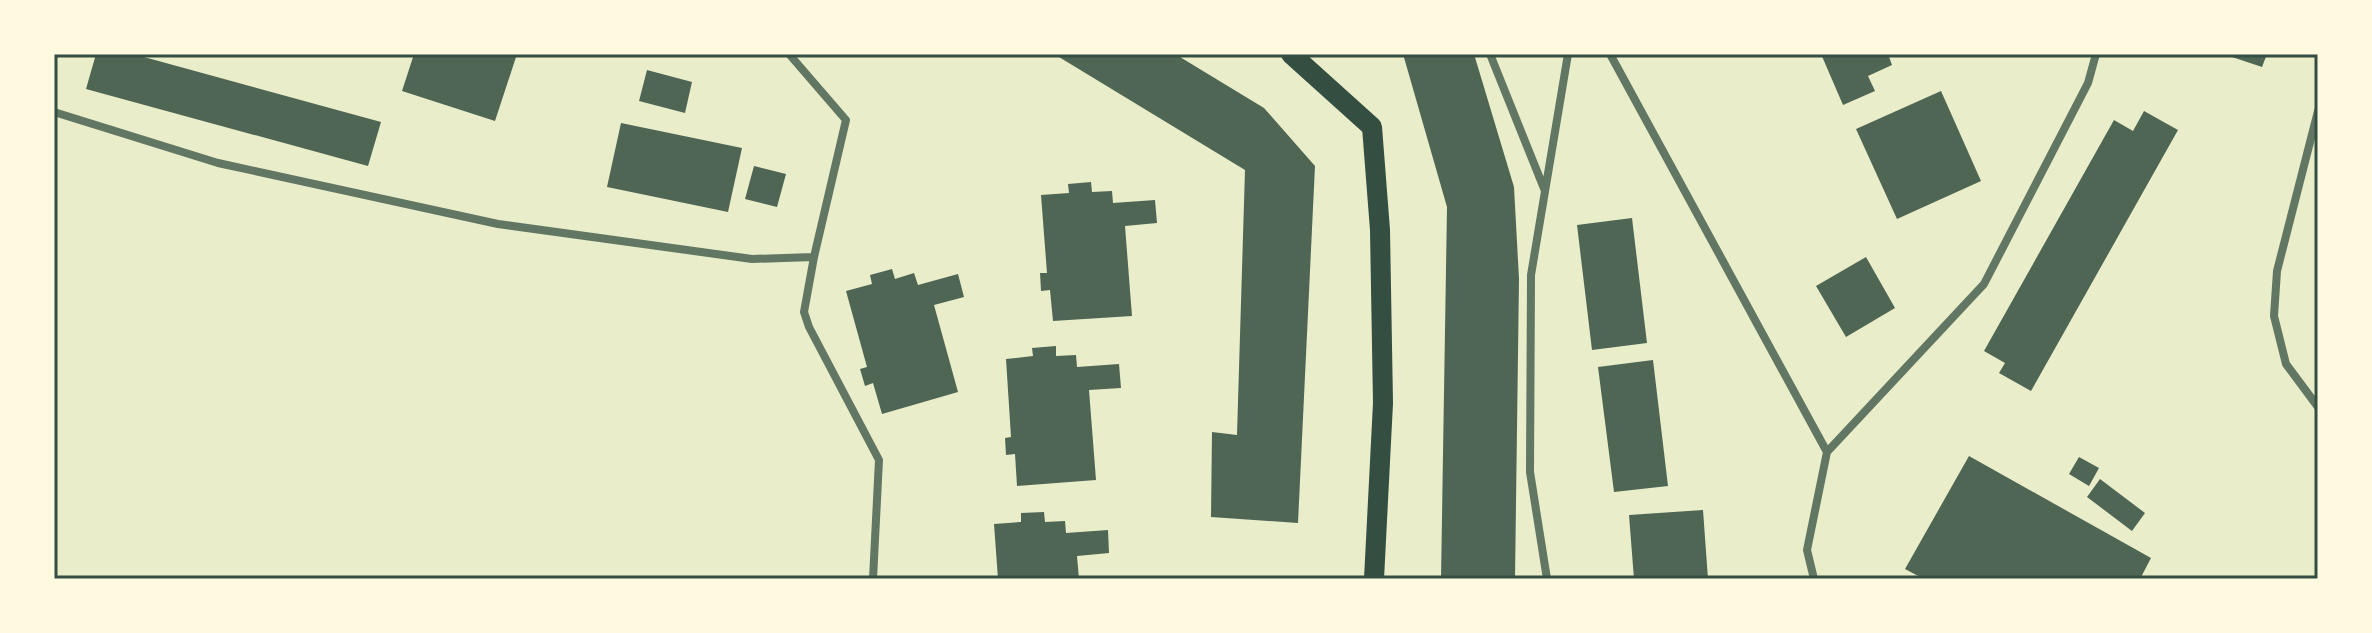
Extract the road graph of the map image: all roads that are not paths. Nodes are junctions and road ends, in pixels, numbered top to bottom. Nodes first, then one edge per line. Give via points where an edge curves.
1 (789, 54) edge
2 (1291, 54) edge
3 (1490, 54) edge
4 (1568, 54) edge
5 (1610, 54) edge
6 (2096, 54) edge
7 (2318, 111) edge
8 (54, 112) edge
9 (1545, 192) junction
10 (814, 257) junction
11 (2318, 407) edge
12 (1827, 452) junction
13 (873, 579) edge
14 (1374, 579) edge
15 (1547, 579) edge
16 (1814, 579) edge

1 - 10 street via 846,120
2 - 14 main road via 1372,127 1383,403
3 - 9 street
4 - 9 street
5 - 12 street
6 - 12 street via 2088,83 1984,284
7 - 11 street via 2277,271 2274,316 2286,364
8 - 10 street via 218,163 498,224 752,259
9 - 15 street via 1531,275 1530,472
10 - 13 street via 804,312 879,460
12 - 16 street via 1807,550

